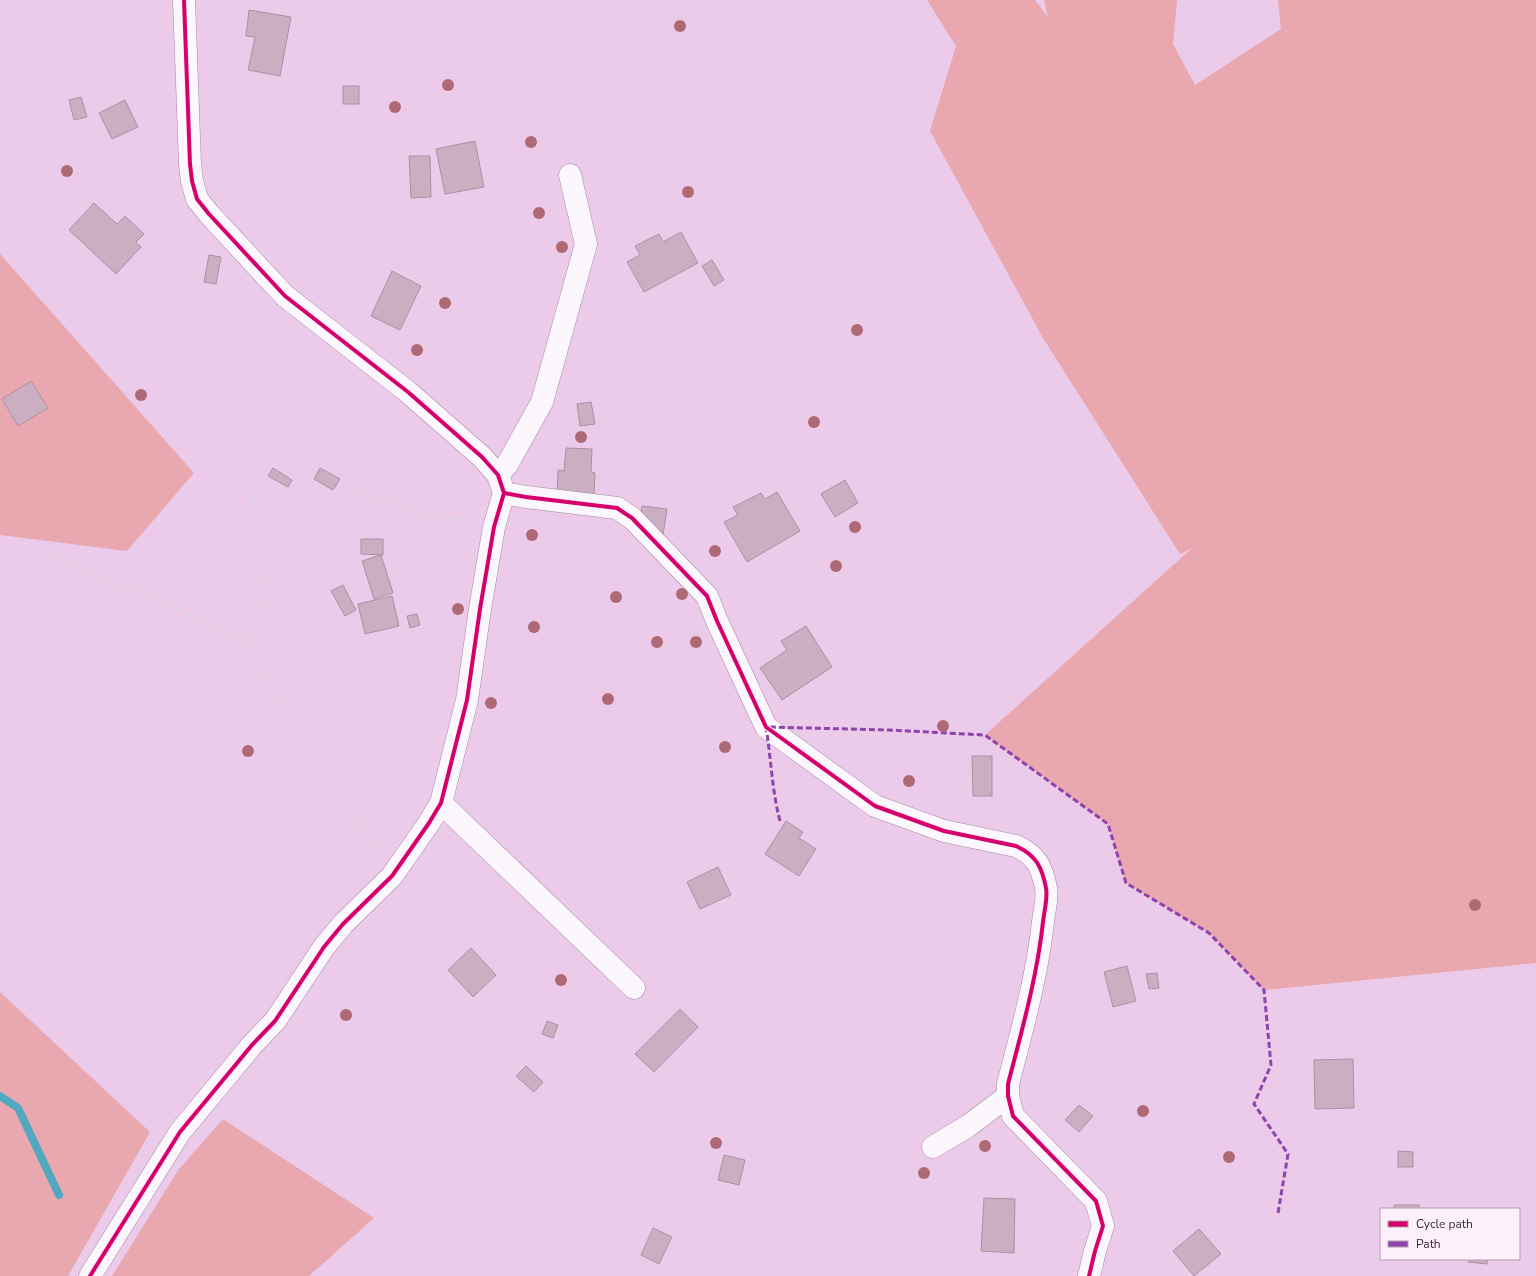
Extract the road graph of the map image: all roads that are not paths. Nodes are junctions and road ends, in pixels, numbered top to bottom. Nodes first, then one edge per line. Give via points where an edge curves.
1 (184, 0) edge
2 (570, 175) dead end
3 (501, 484) junction
4 (441, 803) junction
5 (634, 988) dead end
6 (1008, 1096) junction
7 (933, 1147) dead end
8 (90, 1276) edge
9 (1089, 1276) edge

1 - 3 street via 190,164 198,199 285,296 408,392 482,457
2 - 3 street via 586,244 542,402 508,465
3 - 4 street via 467,700
3 - 6 street via 526,497 617,508 632,518 707,596 766,727 875,806 944,831 1016,846 1034,857 1046,890 1041,938 1031,993 1008,1084
4 - 5 street
4 - 8 street via 392,876 343,924 324,947 275,1021 180,1132
6 - 7 street via 968,1126
6 - 9 street via 1013,1116 1096,1201 1103,1226

